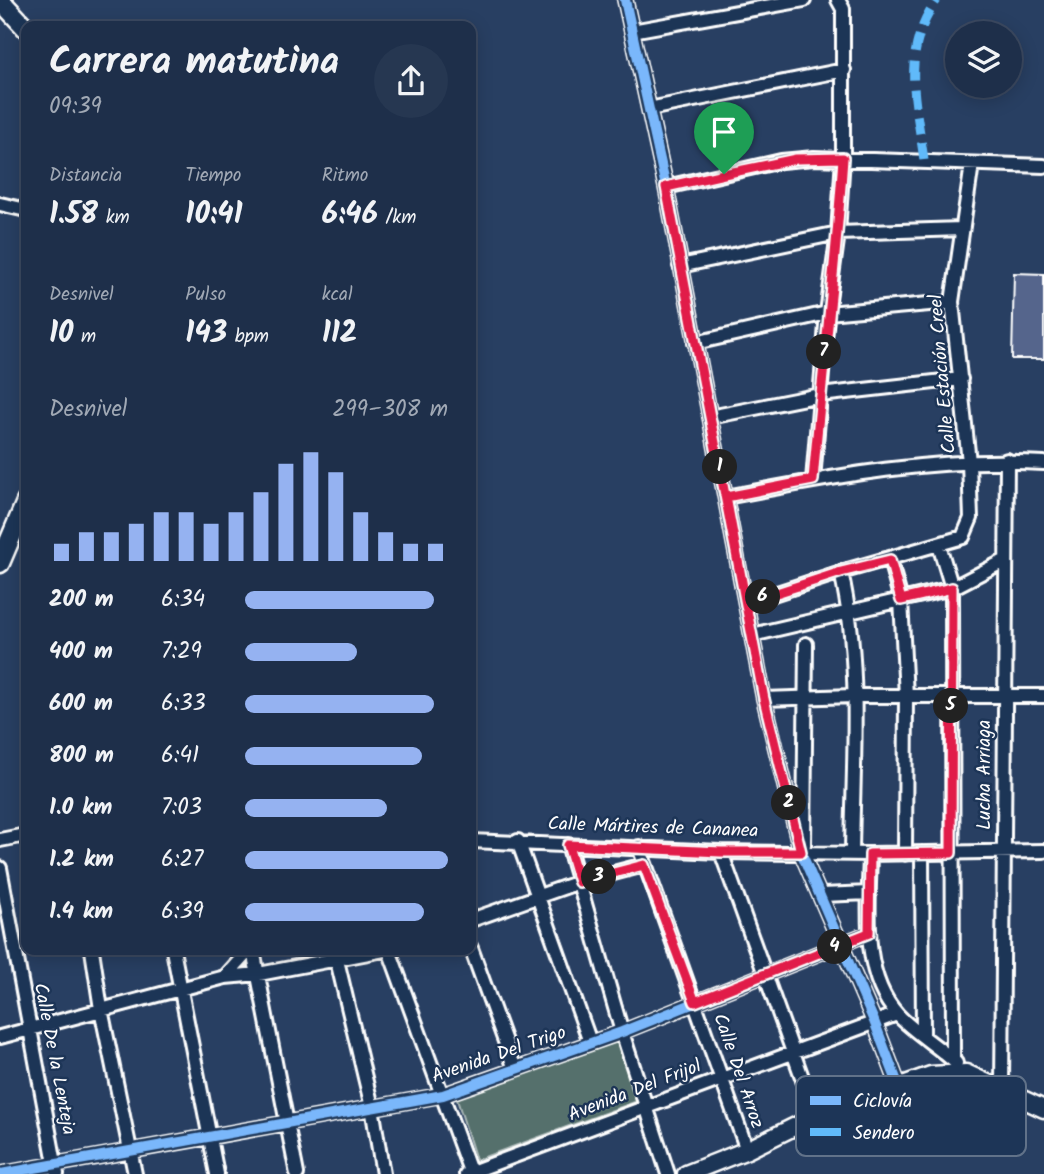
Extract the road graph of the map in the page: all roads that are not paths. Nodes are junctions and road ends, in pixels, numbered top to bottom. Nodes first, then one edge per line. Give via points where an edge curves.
1 (0, 0) edge
2 (625, 0) edge
3 (804, 0) edge
4 (840, 2) edge
5 (21, 23) edge
6 (632, 31) junction
7 (844, 69) junction
8 (649, 109) junction
9 (843, 158) junction
10 (972, 164) junction
11 (1044, 166) edge
12 (666, 187) junction
13 (0, 204) edge
14 (21, 209) edge
15 (962, 229) junction
16 (838, 233) junction
17 (680, 266) junction
18 (952, 302) junction
19 (827, 313) junction
20 (695, 343) junction
21 (961, 379) junction
22 (820, 395) junction
23 (710, 417) junction
24 (1007, 460) junction
25 (969, 462) junction
26 (1044, 463) edge
27 (813, 480) junction
28 (726, 497) junction
29 (21, 514) edge
30 (939, 545) junction
31 (1006, 559) junction
32 (890, 560) junction
33 (0, 563) edge
34 (841, 572) junction
35 (952, 588) junction
36 (901, 600) junction
37 (746, 603) junction
38 (850, 613) junction
39 (752, 635) junction
40 (806, 643) dead end
41 (853, 696) junction
42 (906, 696) junction
43 (951, 696) junction
44 (1004, 696) junction
45 (1044, 696) edge
46 (804, 697) junction
47 (764, 699) junction
48 (21, 836) edge
49 (0, 840) edge
50 (476, 841) edge
51 (518, 841) junction
52 (568, 845) junction
53 (639, 847) junction
54 (1044, 851) edge
55 (721, 852) junction
56 (803, 852) junction
57 (1004, 852) junction
58 (922, 853) junction
59 (951, 853) junction
60 (852, 854) junction
61 (870, 854) junction
62 (905, 854) junction
63 (644, 865) junction
64 (0, 868) edge
65 (579, 882) junction
66 (869, 893) junction
67 (822, 895) junction
68 (537, 898) junction
69 (476, 918) edge
70 (869, 933) junction
71 (842, 944) junction
72 (93, 955) edge
73 (174, 955) edge
74 (246, 955) edge
75 (253, 955) edge
76 (331, 955) edge
77 (335, 955) edge
78 (389, 955) edge
79 (474, 955) edge
80 (259, 974) junction
81 (766, 974) junction
82 (225, 977) junction
83 (179, 988) junction
84 (695, 1002) junction
85 (101, 1009) junction
86 (897, 1014) junction
87 (874, 1021) junction
88 (28, 1029) junction
89 (622, 1032) junction
90 (923, 1035) junction
91 (0, 1037) edge
92 (590, 1042) junction
93 (794, 1051) junction
94 (953, 1059) junction
95 (515, 1069) junction
96 (966, 1073) junction
97 (802, 1076) edge
98 (895, 1076) edge
99 (924, 1076) edge
100 (972, 1076) edge
101 (1002, 1076) edge
102 (723, 1079) junction
103 (443, 1095) junction
104 (1026, 1101) edge
105 (372, 1107) junction
106 (646, 1109) junction
107 (1044, 1109) edge
108 (288, 1123) junction
109 (796, 1126) edge
110 (210, 1137) junction
111 (131, 1150) junction
112 (747, 1150) junction
113 (56, 1170) edge
114 (1, 1174) edge
115 (135, 1174) edge
116 (217, 1174) edge
117 (297, 1174) edge
118 (383, 1174) edge
119 (469, 1174) edge
120 (668, 1174) edge
121 (686, 1174) edge

1 - 5 main road
2 - 6 street
3 - 6 street
4 - 7 street
6 - 8 street
7 - 8 street
7 - 9 street
8 - 12 street
9 - 10 street
9 - 12 street via 781,161
9 - 16 street
10 - 11 street
10 - 15 street, Calle Estación Creel
12 - 17 street
13 - 14 street
15 - 16 street
15 - 18 street, Calle Estación Creel
16 - 17 street
16 - 19 street
17 - 20 street
18 - 19 street
18 - 21 street, Calle Estación Creel
19 - 20 street
19 - 22 street
20 - 23 street
21 - 22 street
21 - 25 street, Calle Estación Creel
22 - 23 street
22 - 27 street
23 - 28 street
24 - 25 street
24 - 26 street
24 - 31 street, Lucha Arriaga
25 - 27 street
25 - 30 street, Calle Estación Creel via 971,518 963,537
27 - 28 street
28 - 37 street
29 - 33 main road
30 - 32 street
30 - 35 street
31 - 35 street
31 - 44 street, Lucha Arriaga
32 - 34 street
32 - 36 street
34 - 37 street
34 - 38 street
35 - 36 street
35 - 43 street
36 - 38 street
36 - 42 street
37 - 39 street
38 - 39 street
38 - 41 street
39 - 47 street
40 - 46 street
41 - 42 street
41 - 46 street
41 - 60 street
42 - 43 street
42 - 62 street
43 - 44 street
43 - 59 street
44 - 45 street
44 - 57 street, Lucha Arriaga
46 - 47 street
46 - 56 street
47 - 56 street
48 - 49 street
50 - 51 street, Calle Mártires de Cananea
51 - 52 street, Calle Mártires de Cananea
51 - 68 street
52 - 53 street, Calle Mártires de Cananea
52 - 65 street
53 - 55 street, Calle Mártires de Cananea
53 - 63 street, Calle Del Arroz
54 - 57 street, Calle Mártires de Cananea
55 - 56 street, Calle Mártires de Cananea
55 - 81 street
56 - 60 street, Calle Mártires de Cananea
56 - 67 street
57 - 59 street, Calle Mártires de Cananea
57 - 101 street, Lucha Arriaga
58 - 59 street, Calle Mártires de Cananea
58 - 62 street, Calle Mártires de Cananea
58 - 90 street
59 - 94 street
60 - 61 street, Calle Mártires de Cananea
61 - 62 street, Calle Mártires de Cananea
61 - 66 street
63 - 65 street
63 - 84 street, Calle Del Arroz
64 - 88 street, Calle De la Lenteja
65 - 68 street
65 - 89 street
66 - 67 street
66 - 70 street
67 - 71 street
68 - 69 street
68 - 92 street
70 - 71 street, Avenida Del Trigo
70 - 86 street via 876,971
71 - 81 street, Avenida Del Trigo
71 - 87 street
72 - 85 street
73 - 83 street
74 - 82 street
75 - 80 street
76 - 80 street
77 - 105 street
78 - 103 street
79 - 95 street
80 - 82 street
80 - 108 street
81 - 84 street, Avenida Del Trigo
81 - 93 street
82 - 83 street
83 - 85 street
83 - 110 street
84 - 89 street, Avenida Del Trigo
84 - 102 street, Calle Del Arroz
85 - 88 street
85 - 111 street
86 - 87 street, Avenida Del Frijol
86 - 90 street
87 - 93 street, Avenida Del Frijol
87 - 98 street
88 - 91 street
88 - 113 street, Calle De la Lenteja
89 - 92 street, Avenida Del Trigo
89 - 106 street
90 - 94 street
92 - 95 street, Avenida Del Trigo
93 - 97 street
93 - 102 street, Avenida Del Frijol
94 - 96 street
95 - 103 street, Avenida Del Trigo
96 - 99 street
96 - 100 street
102 - 106 street, Avenida Del Frijol
102 - 112 street, Calle Del Arroz
103 - 105 street, Avenida Del Trigo
103 - 119 street
104 - 107 street
105 - 108 street, Avenida Del Trigo
105 - 118 street
106 - 119 street, Avenida Del Frijol
106 - 120 street
108 - 110 street, Avenida Del Trigo
108 - 117 street
109 - 112 street
110 - 111 street, Avenida Del Trigo
110 - 116 street
111 - 113 street, Avenida Del Trigo
111 - 115 street
112 - 121 street
113 - 114 street, Avenida Del Trigo

